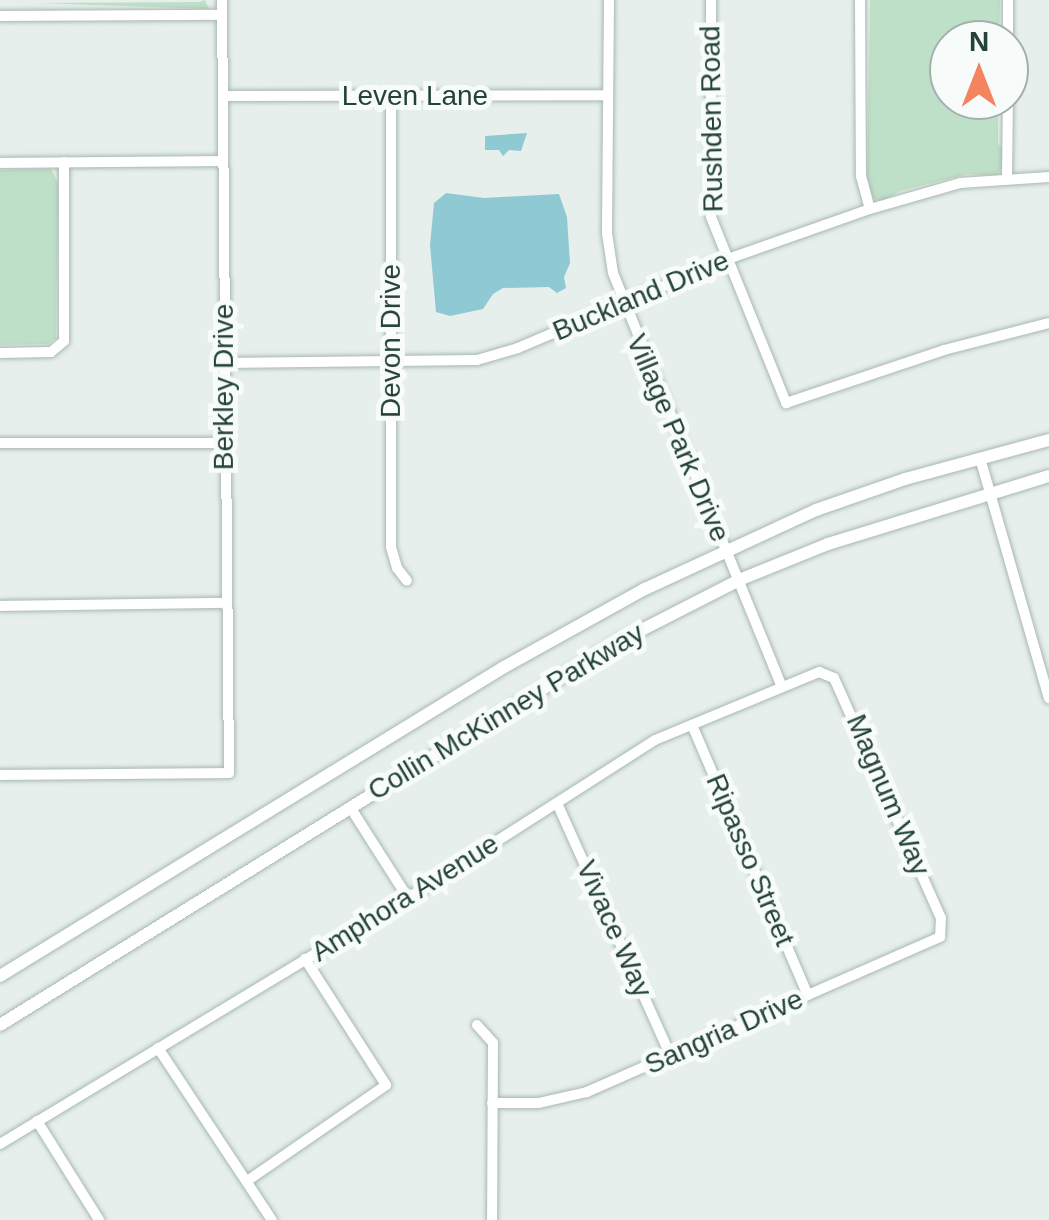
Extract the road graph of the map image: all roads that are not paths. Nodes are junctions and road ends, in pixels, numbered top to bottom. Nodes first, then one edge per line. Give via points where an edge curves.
1 (222, 0) edge
2 (608, 0) edge
3 (711, 0) edge
4 (860, 0) edge
5 (222, 15) junction
6 (0, 16) edge
7 (222, 96) junction
8 (608, 96) junction
9 (391, 97) junction
10 (1008, 120) edge
11 (223, 161) junction
12 (64, 162) junction
13 (0, 163) edge
14 (1008, 177) junction
15 (1049, 178) edge
16 (870, 209) junction
17 (725, 260) junction
18 (622, 304) junction
19 (1049, 323) edge
20 (0, 353) edge
21 (224, 363) junction
22 (390, 363) junction
23 (1049, 440) edge
24 (225, 442) junction
25 (0, 443) edge
26 (980, 458) junction
27 (1049, 476) edge
28 (990, 492) junction
29 (725, 550) junction
30 (738, 580) junction
31 (407, 581) dead end
32 (225, 603) junction
33 (0, 606) edge
34 (820, 672) joint
35 (782, 688) junction
36 (1049, 698) edge
37 (692, 724) junction
38 (0, 775) edge
39 (557, 803) junction
40 (350, 807) junction
41 (408, 898) junction
42 (944, 928) joint
43 (305, 960) junction
44 (0, 976) edge
45 (808, 995) junction
46 (0, 1025) edge
47 (477, 1025) dead end
48 (158, 1048) junction
49 (670, 1056) junction
50 (492, 1103) junction
51 (38, 1122) junction
52 (0, 1144) edge
53 (247, 1181) junction
54 (99, 1220) edge
55 (272, 1220) edge
56 (492, 1220) edge

1 - 5 street, Berkley Drive
2 - 8 street, Village Park Drive
3 - 17 street, Rushden Road via 711,217
4 - 16 street via 861,168
5 - 6 street
5 - 7 street, Berkley Drive
7 - 9 street, Leven Lane
7 - 11 street, Berkley Drive
8 - 9 street, Leven Lane
8 - 18 street, Village Park Drive via 607,233
9 - 22 street, Devon Drive
10 - 14 street
11 - 12 street
11 - 21 street, Berkley Drive
12 - 13 street
12 - 20 street via 66,332 60,348 47,353
14 - 15 street, Buckland Drive
14 - 16 street, Buckland Drive
16 - 17 street, Buckland Drive
17 - 18 street, Buckland Drive
17 - 19 street, Rushden Road via 786,404 944,350
18 - 22 street, Buckland Drive via 476,360
18 - 29 street, Village Park Drive
21 - 22 street, Buckland Drive
21 - 24 street, Berkley Drive
22 - 31 street, Devon Drive via 391,547
23 - 26 street, Collin McKinney Parkway
24 - 25 street
24 - 32 street, Berkley Drive
26 - 28 street
26 - 29 street, Collin McKinney Parkway via 816,510
27 - 28 street, Collin McKinney Parkway
28 - 30 street, Collin McKinney Parkway
28 - 36 street
29 - 30 street, Village Park Drive
29 - 44 street, Collin McKinney Parkway via 552,639
30 - 35 street, Village Park Drive
30 - 40 street, Collin McKinney Parkway via 618,642
32 - 33 street
32 - 38 street, Berkley Drive via 229,773
34 - 35 street, Amphora Avenue
34 - 42 street, Magnum Way via 842,689
35 - 37 street, Amphora Avenue
37 - 39 street, Amphora Avenue
37 - 45 street, Ripasso Street
39 - 41 street, Amphora Avenue
39 - 49 street, Vivace Way
40 - 41 street
40 - 46 street, Collin McKinney Parkway
41 - 43 street, Amphora Avenue
42 - 45 street, Sangria Drive via 940,937
43 - 48 street, Amphora Avenue
43 - 53 street via 386,1085
45 - 49 street, Sangria Drive
47 - 50 street via 492,1042
48 - 51 street, Amphora Avenue
48 - 53 street
49 - 50 street, Sangria Drive via 587,1092 539,1103
50 - 56 street
51 - 52 street, Amphora Avenue
51 - 54 street
53 - 55 street

